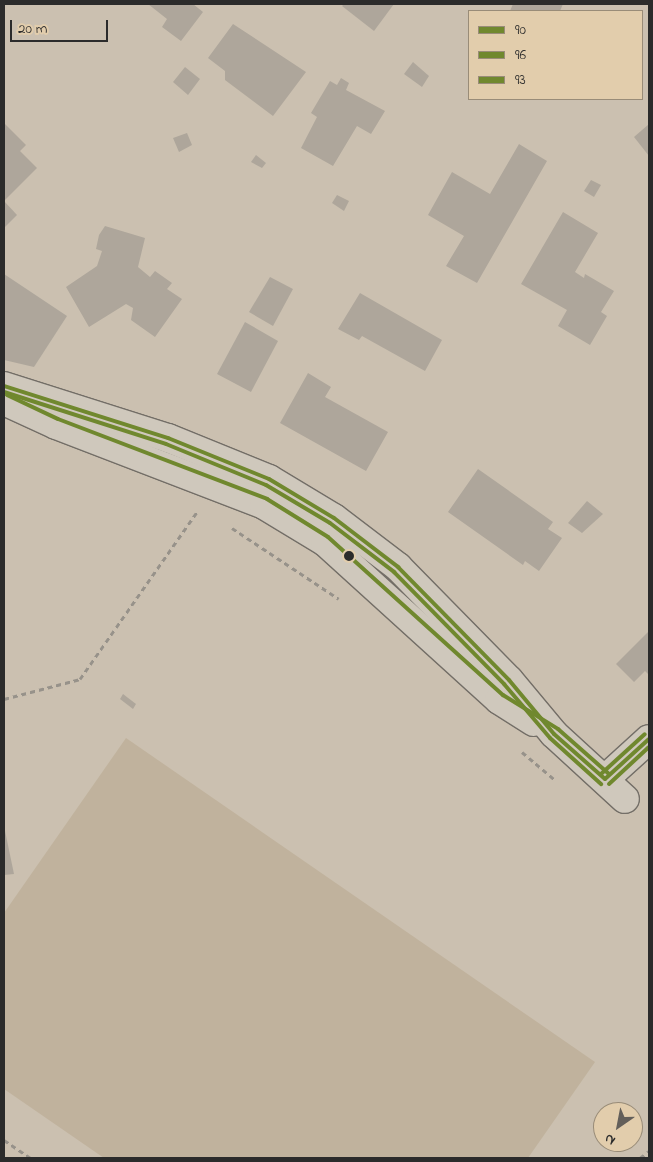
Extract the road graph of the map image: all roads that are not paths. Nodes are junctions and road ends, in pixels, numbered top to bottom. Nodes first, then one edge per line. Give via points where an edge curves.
1 (4, 386) edge
2 (4, 401) edge
3 (554, 734) junction
4 (649, 739) edge
5 (605, 779) junction
6 (625, 800) dead end

1 - 3 street via 168,438 269,479 334,518 398,567 509,680
2 - 3 street via 56,425 264,505 325,542 499,700
3 - 5 street
4 - 5 street
5 - 6 street

